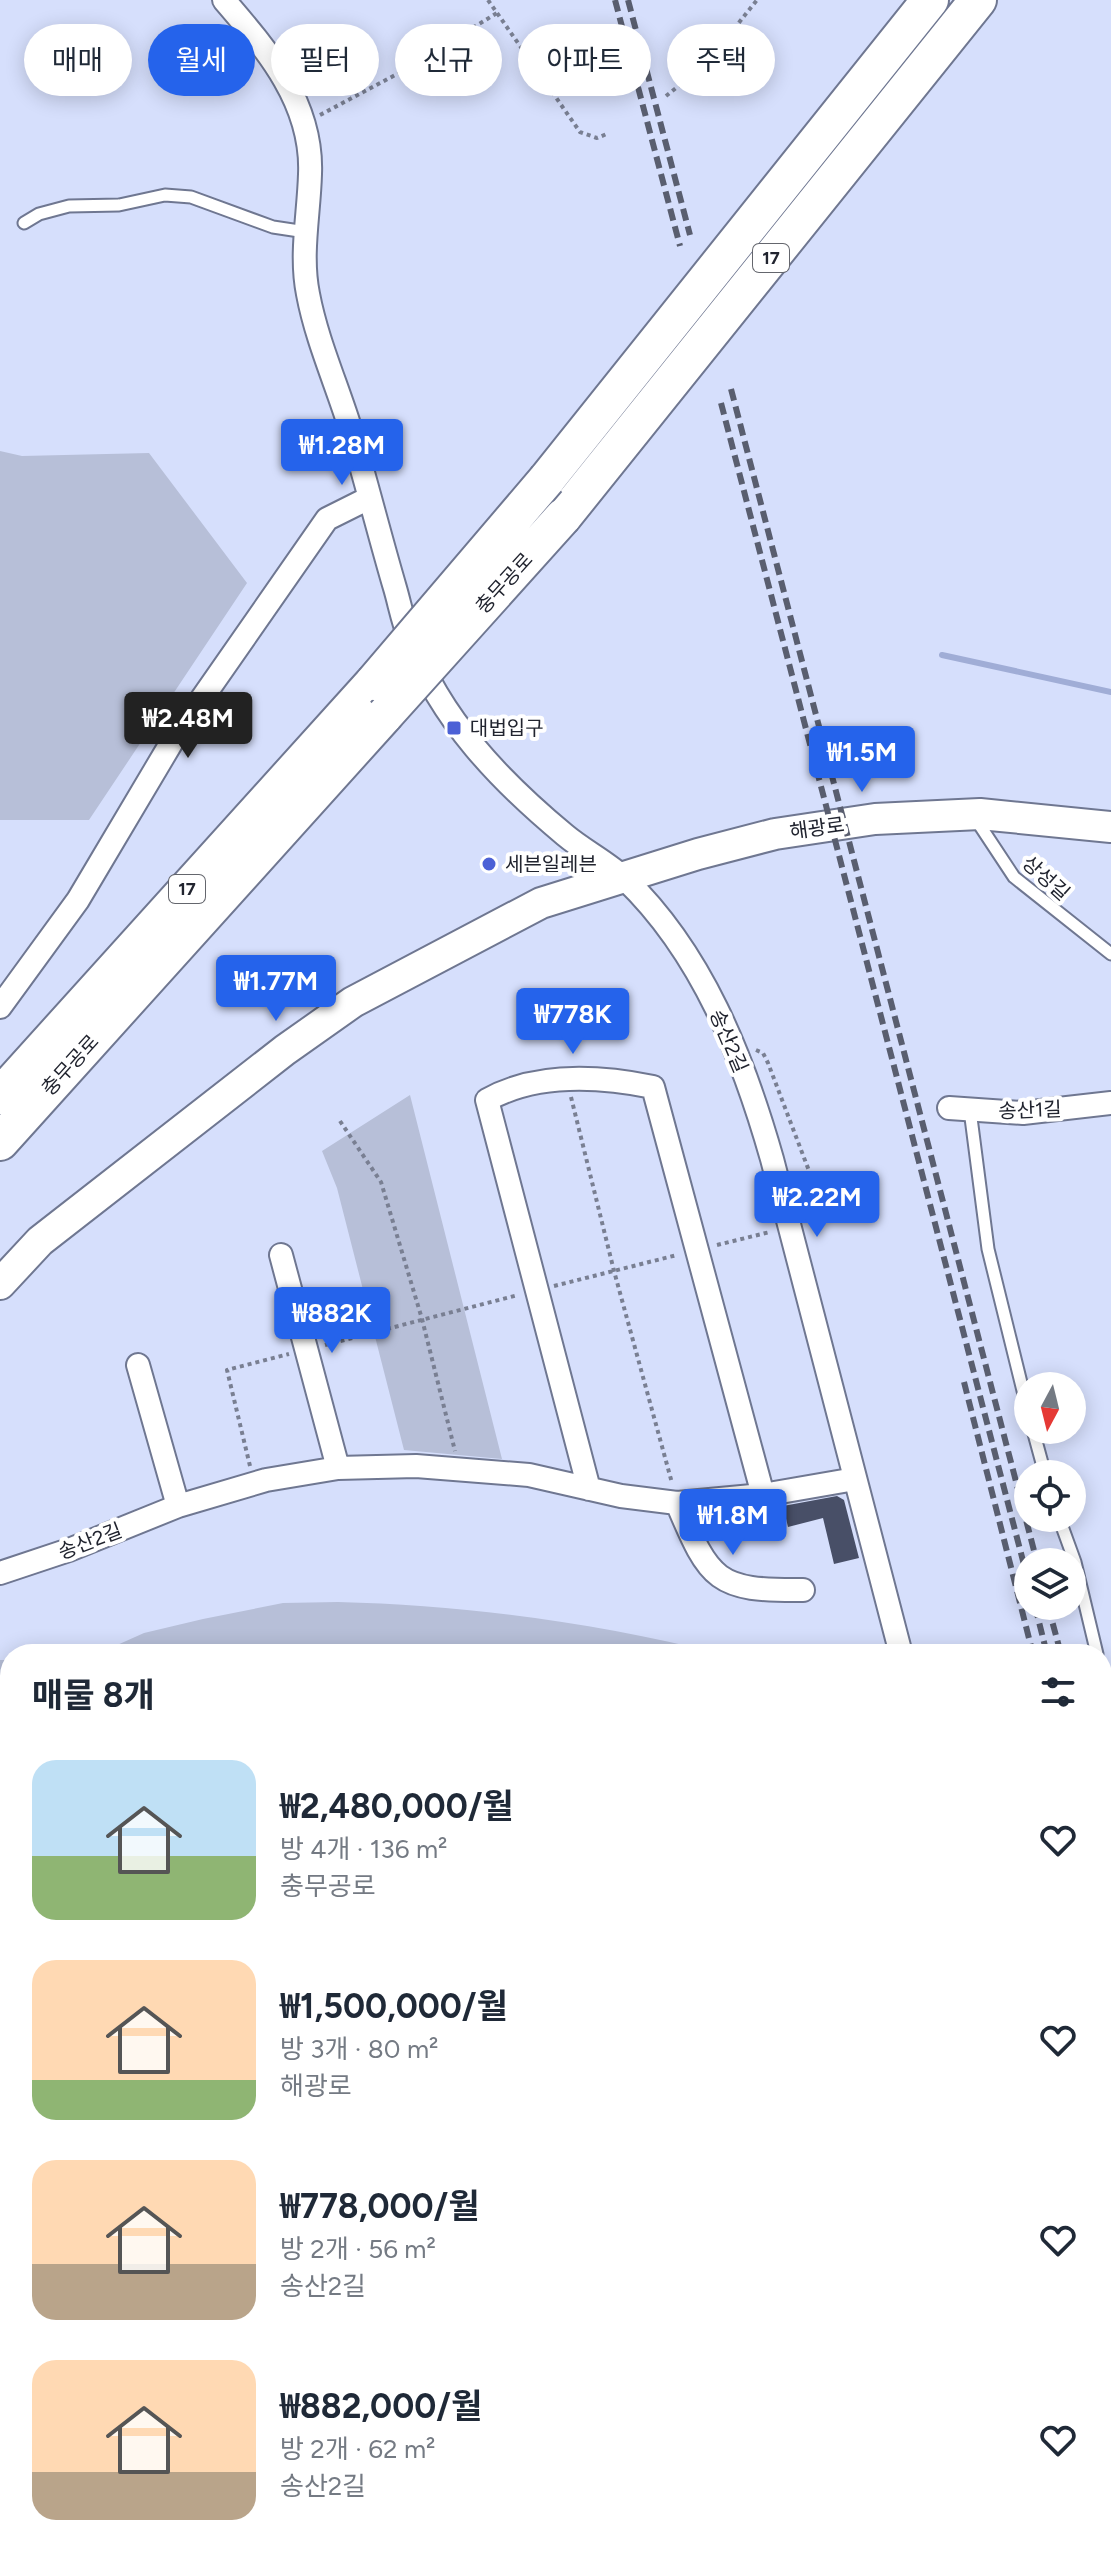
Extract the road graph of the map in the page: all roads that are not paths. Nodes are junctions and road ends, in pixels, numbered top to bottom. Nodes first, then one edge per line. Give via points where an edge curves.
1 (224, 0) edge
2 (930, 0) edge
3 (978, 0) edge
4 (24, 223) dead end
5 (306, 232) junction
6 (369, 498) junction
7 (320, 788) junction
8 (972, 814) junction
9 (1111, 827) edge
10 (623, 877) junction
11 (1111, 954) edge
12 (0, 1007) edge
13 (72, 1017) junction
14 (0, 1081) edge
15 (0, 1096) edge
16 (1111, 1103) edge
17 (960, 1109) joint
18 (0, 1142) edge
19 (0, 1164) edge
20 (281, 1255) dead end
21 (0, 1284) edge
22 (138, 1365) dead end
23 (1018, 1372) edge
24 (338, 1468) junction
25 (855, 1479) junction
26 (589, 1489) junction
27 (763, 1495) junction
28 (677, 1503) junction
29 (178, 1506) junction
30 (1064, 1532) edge
31 (0, 1573) edge
32 (803, 1590) dead end
33 (898, 1644) edge
34 (1095, 1644) edge

1 - 5 street, 송산2길 via 290,86 311,171
2 - 13 highway, 충무공로 / 17, bridge via 547,479 374,682
3 - 7 highway, 충무공로 / 17, bridge via 563,517
4 - 5 lane via 69,206 119,205 165,195 191,197 261,223
5 - 6 street, 송산2길 via 308,293
6 - 10 street, 송산2길 via 410,639 445,710 484,761 567,837
6 - 12 street via 327,519 173,740 78,900
7 - 18 highway, 충무공로 / 17
7 - 19 highway via 253,882
8 - 9 main road, 해광로
8 - 10 main road, 해광로 via 875,819 775,834
8 - 11 lane, 상성길 via 1014,877
10 - 21 main road, 해광로 via 541,903 353,1002 40,1241
10 - 25 street, 송산2길 via 687,953 731,1042 762,1125
13 - 14 highway
13 - 15 highway, 충무공로 / 17
16 - 17 street, 송산1길 via 1048,1112
17 - 23 lane
20 - 24 street
22 - 29 street
24 - 26 street, 송산2길 via 459,1468 529,1475
24 - 29 street, 송산2길
25 - 27 street, 송산2길
25 - 33 street, 송산2길
26 - 27 street via 487,1100 514,1087 595,1078 653,1087
26 - 28 street, 송산2길
27 - 28 street, 송산2길
28 - 32 street via 697,1549 723,1580 761,1590
29 - 31 street, 송산2길
30 - 34 lane

